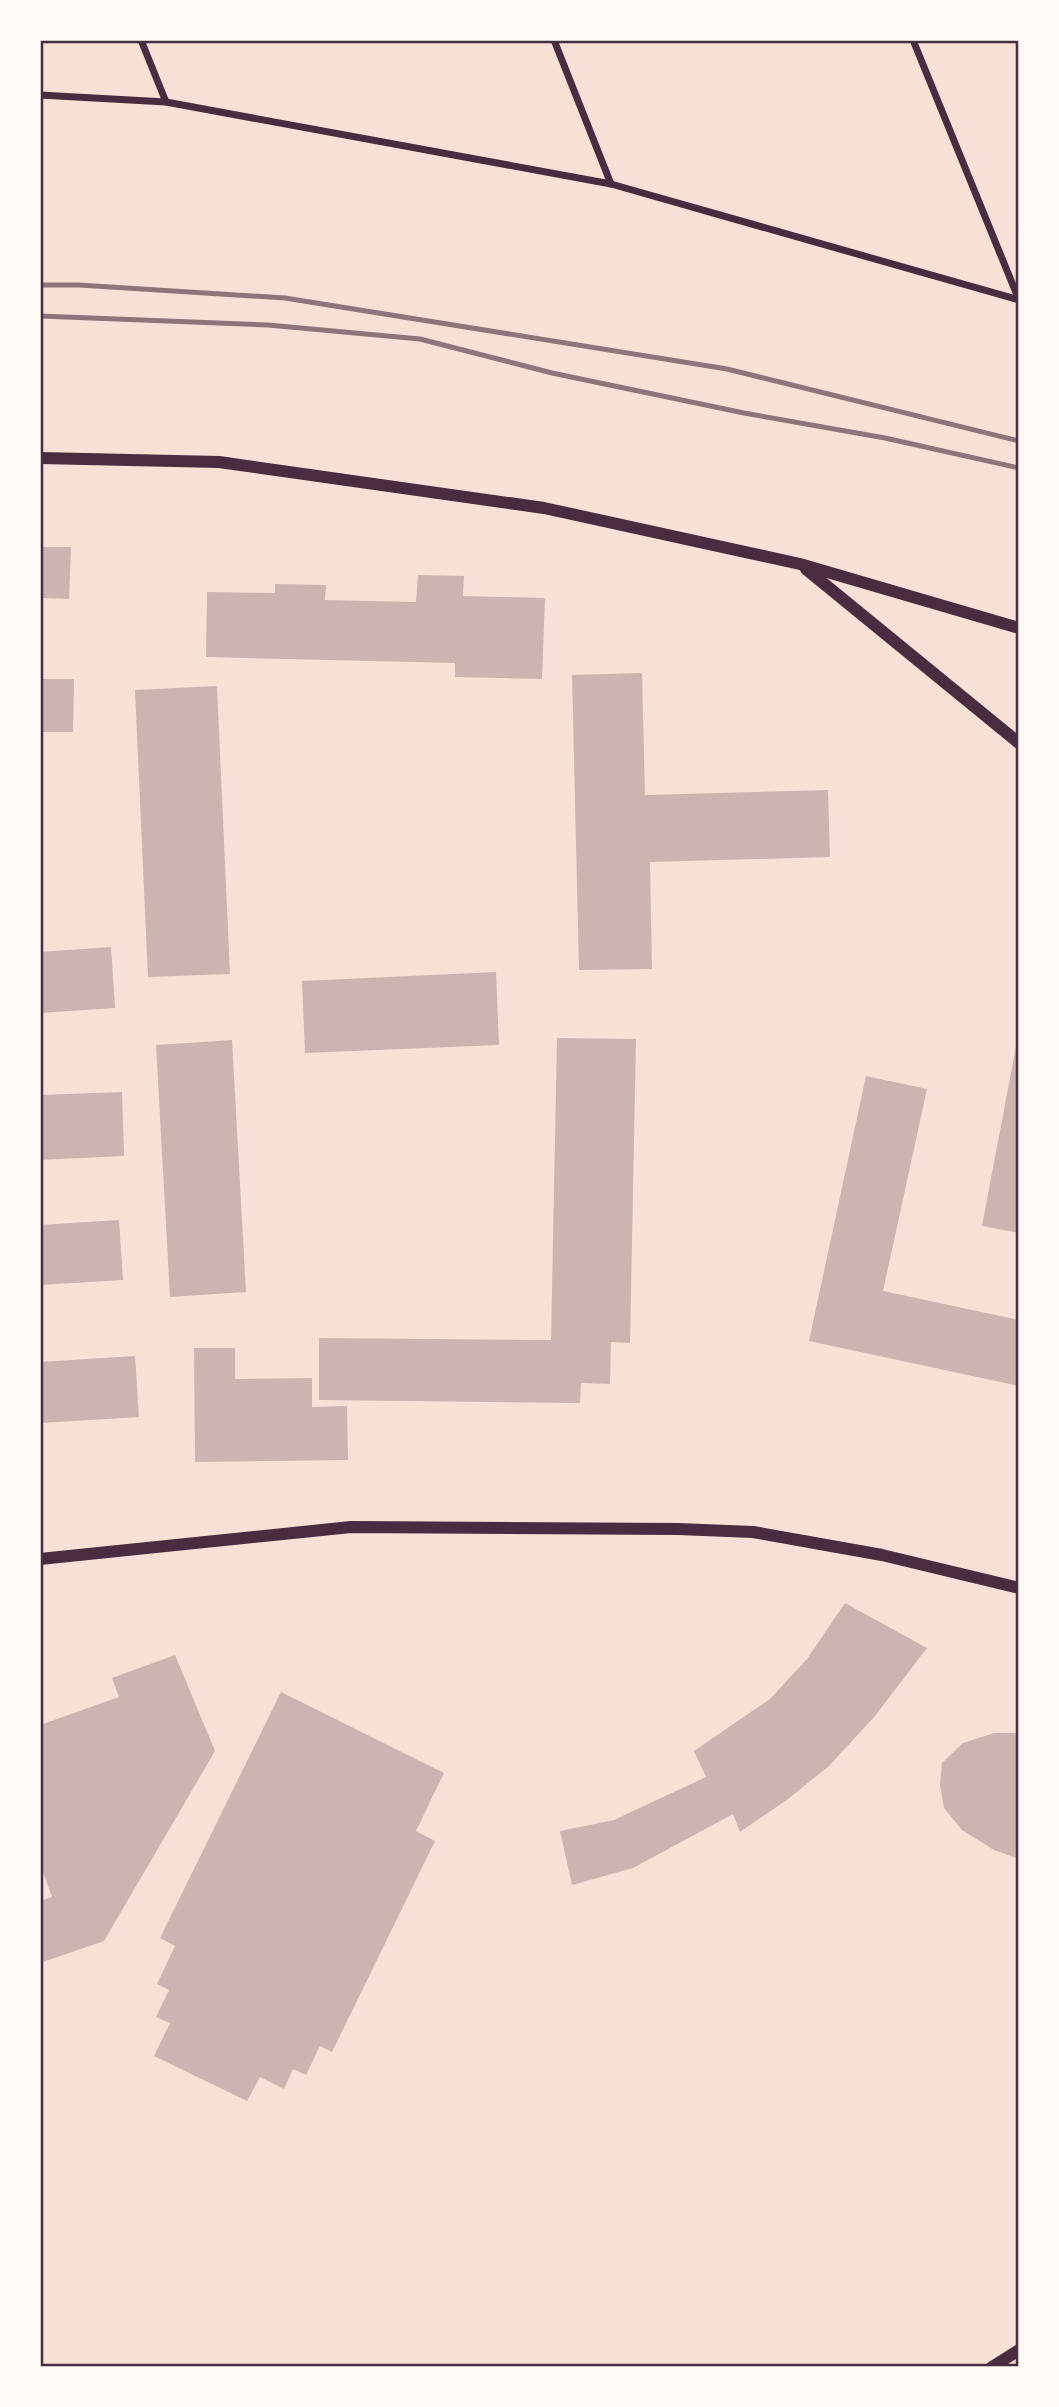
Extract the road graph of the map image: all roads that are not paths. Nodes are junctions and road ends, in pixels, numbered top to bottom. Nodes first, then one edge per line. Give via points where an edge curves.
1 (141, 40) edge
2 (554, 40) edge
3 (913, 40) edge
4 (40, 95) edge
5 (166, 102) junction
6 (611, 184) junction
7 (1019, 300) edge
8 (40, 458) edge
9 (800, 564) junction
10 (1019, 628) edge
11 (1019, 743) edge
12 (40, 1559) edge
13 (1019, 1588) edge
14 (1019, 2350) edge
15 (992, 2367) edge

1 - 5 street
2 - 6 street
3 - 7 street
4 - 5 street
5 - 6 street
6 - 7 street
8 - 9 street via 219,462 544,508
9 - 10 street
9 - 11 street
12 - 13 street via 351,1527 678,1528 753,1532 882,1555
14 - 15 street

